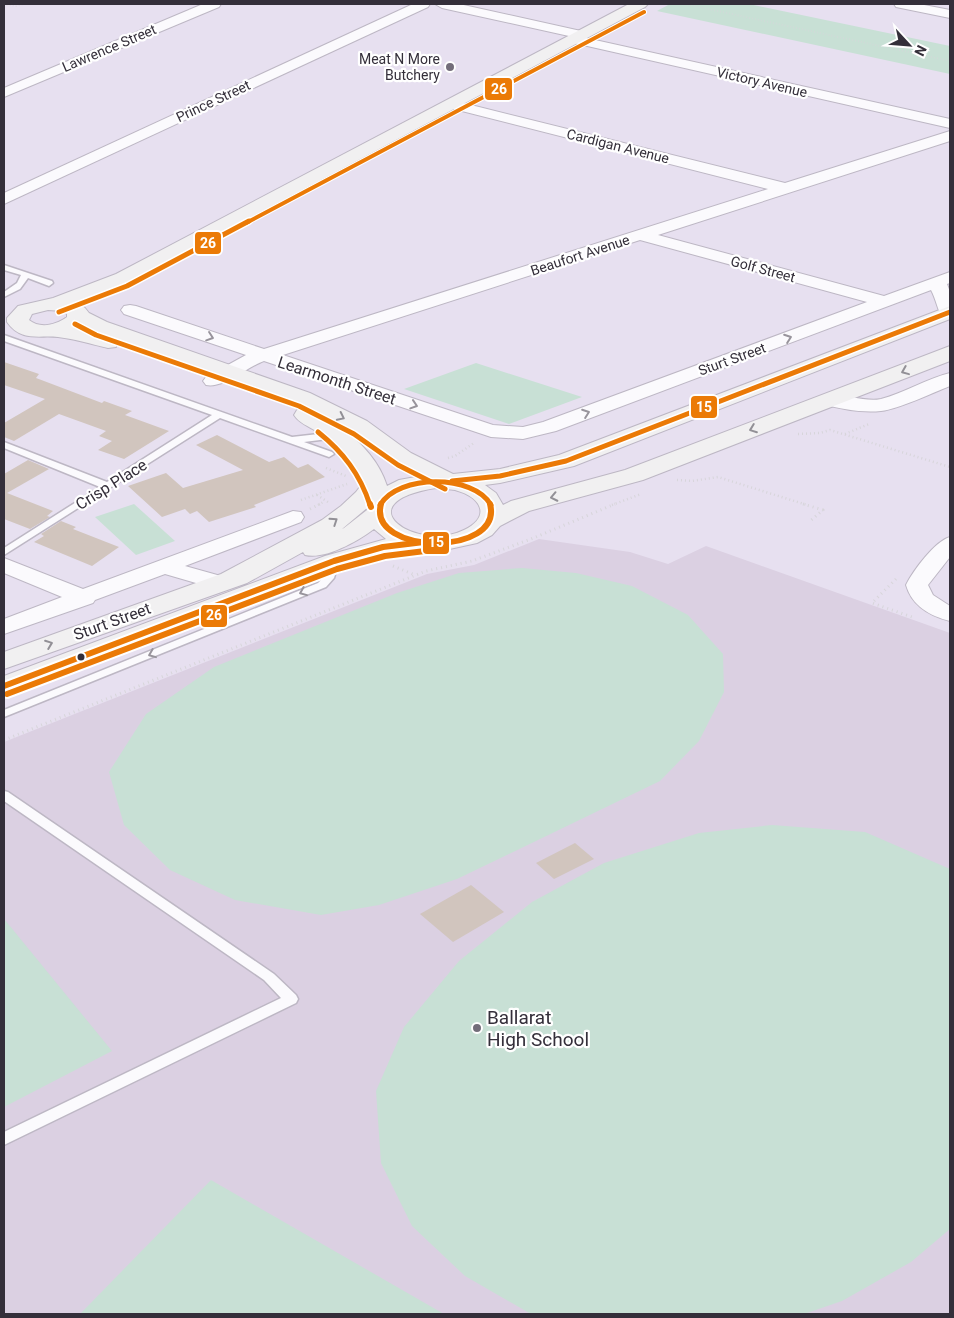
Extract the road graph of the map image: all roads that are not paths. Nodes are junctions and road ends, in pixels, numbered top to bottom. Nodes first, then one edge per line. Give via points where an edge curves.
1 (214, 4) edge
2 (423, 4) edge
3 (442, 4) edge
4 (640, 4) edge
5 (901, 4) edge
6 (950, 14) edge
7 (577, 37) junction
8 (4, 93) edge
9 (451, 104) junction
10 (950, 124) edge
11 (950, 136) edge
12 (785, 188) junction
13 (4, 199) edge
14 (640, 236) junction
15 (4, 267) edge
16 (25, 274) junction
17 (123, 278) junction
18 (944, 279) edge
19 (49, 283) dead end
20 (4, 297) edge
21 (887, 302) junction
22 (48, 304) junction
23 (130, 310) dead end
24 (949, 313) edge
25 (79, 314) junction
26 (11, 315) edge
27 (164, 322) junction
28 (99, 327) junction
29 (55, 330) junction
30 (4, 338) edge
31 (950, 353) edge
32 (263, 356) junction
33 (221, 376) junction
34 (950, 379) edge
35 (830, 400) junction
36 (219, 416) junction
37 (512, 434) joint
38 (290, 440) junction
39 (333, 444) junction
40 (4, 445) edge
41 (450, 481) junction
42 (107, 486) junction
43 (377, 501) junction
44 (293, 517) dead end
45 (492, 520) junction
46 (424, 542) junction
47 (950, 544) edge
48 (4, 552) edge
49 (334, 561) junction
50 (4, 564) edge
51 (166, 567) junction
52 (225, 581) junction
53 (85, 598) junction
54 (950, 614) edge
55 (4, 627) edge
56 (4, 661) edge
57 (4, 686) edge
58 (4, 714) edge
59 (4, 795) edge
60 (4, 1139) edge

1 - 8 street, Lawrence Street
2 - 13 street, Prince Street
3 - 7 street, Victory Avenue
4 - 7 street
5 - 6 street
7 - 9 street
7 - 10 street, Victory Avenue
9 - 12 street, Cardigan Avenue
9 - 17 street
11 - 12 street, Beaufort Avenue
12 - 14 street, Beaufort Avenue
14 - 21 street, Golf Street
14 - 32 street, Beaufort Avenue
15 - 16 lane
16 - 19 lane
16 - 20 lane via 21,284
17 - 22 street
17 - 25 street
18 - 21 street, Sturt Street
18 - 24 street via 939,288 949,303
20 - 22 street
37 -> 21 street, Sturt Street via 549,427
22 - 25 street, Learmonth Street via 70,306
22 - 26 street
23 - 27 street, Learmonth Street
24 - 41 street via 566,461 516,474
25 - 28 street, Learmonth Street
25 - 29 street via 78,320
26 - 29 street, Learmonth Street via 28,329
27 - 28 street, Learmonth Street via 139,319
27 -> 32 street, Learmonth Street
28 - 33 street, Learmonth Street
29 - 33 street, Learmonth Street via 92,337
30 - 36 lane, Learmonth Street
31 -> 35 street
32 - 33 street, Beaufort Avenue via 244,362
32 -> 37 street, Learmonth Street via 491,431
33 - 39 street, Learmonth Street via 323,425
33 -> 41 street, Learmonth Street via 302,398 346,418 403,458
34 - 35 street via 882,405
35 -> 45 street via 634,475 520,506
36 - 38 lane, Learmonth Street
36 - 42 lane, Crisp Place
38 - 39 lane
38 - 39 lane, Learmonth Street
39 - 43 street, Learmonth Street via 361,461
40 - 42 lane
41 - 43 street, Sturt Street via 402,487
41 - 45 street via 476,489 488,498 494,509
42 - 48 lane, Crisp Place
43 - 46 street, Learmonth Street via 382,524 394,534
52 -> 43 street, Sturt Street via 334,543 360,529
44 - 51 street, Sturt Street
45 - 46 street via 482,531 465,538
46 - 49 street, Sturt Street via 383,547
47 - 54 street via 919,579 917,588 932,606
49 - 57 street, Sturt Street
49 -> 58 lane via 329,578 322,585
50 - 53 street
51 - 52 street
51 - 53 street, Sturt Street
56 -> 52 street, Sturt Street
53 - 55 street, Sturt Street
59 - 60 lane via 269,977 291,999

